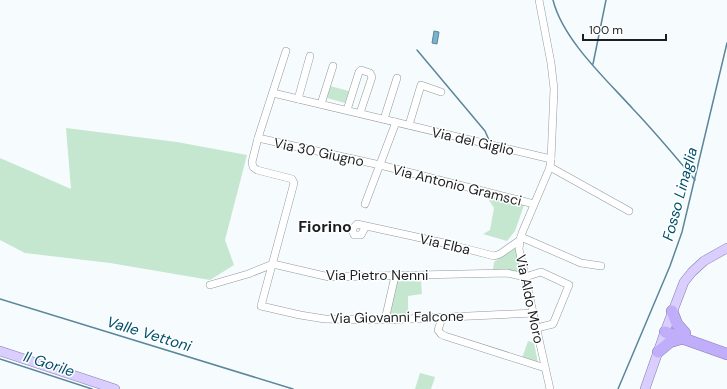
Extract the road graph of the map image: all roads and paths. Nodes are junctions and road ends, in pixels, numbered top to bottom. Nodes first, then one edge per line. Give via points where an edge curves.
1 (540, 0) edge
2 (286, 51) dead end
3 (310, 56) dead end
4 (332, 66) dead end
5 (397, 78) dead end
6 (273, 92) junction
7 (441, 92) dead end
8 (298, 99) junction
9 (322, 104) junction
10 (348, 110) junction
11 (360, 114) junction
12 (384, 120) junction
13 (396, 122) junction
14 (409, 125) junction
15 (258, 138) junction
16 (551, 159) junction
17 (380, 165) junction
18 (550, 167) junction
19 (365, 204) dead end
20 (534, 204) junction
21 (629, 211) dead end
22 (366, 226) dead end
23 (520, 238) junction
24 (727, 248) edge
25 (273, 264) junction
26 (601, 266) dead end
27 (395, 276) junction
28 (525, 277) junction
29 (210, 285) dead end
30 (672, 311) junction
31 (534, 313) junction
32 (442, 318) junction
33 (385, 320) junction
34 (537, 328) junction
35 (666, 329) junction
36 (684, 336) junction
37 (727, 348) edge
38 (0, 351) edge
39 (658, 352) junction
40 (727, 354) edge
41 (545, 368) junction
42 (115, 389) edge
43 (550, 389) edge
44 (645, 389) edge

1 - 16 street, Via Aldo Moro via 554,88
2 - 6 street
3 - 8 street
4 - 9 street
5 - 12 street
6 - 8 street, Via del Giglio
6 - 15 street
7 - 14 street via 421,86
8 - 9 street, Via del Giglio
9 - 10 street, Via del Giglio
10 - 11 street, Via del Giglio
10 - 11 street via 361,70 370,73 372,77
11 - 12 street, Via del Giglio
12 - 13 street, Via del Giglio
13 - 14 street, Via del Giglio
13 - 17 street
14 - 16 street, Via del Giglio
15 - 17 street, Via 30 Giugno
15 - 25 street via 253,167 294,180
16 - 18 street, Via Aldo Moro
17 - 19 street
17 - 20 street, Via Antonio Gramsci
18 - 20 street, Via Aldo Moro
18 - 21 street
20 - 23 street, Via Aldo Moro
22 - 23 street, Via Elba via 494,256
23 - 26 street via 567,258
23 - 28 street, Via Aldo Moro via 519,249
24 - 30 main road via 704,261 688,276
25 - 27 street, Via Pietro Nenni via 329,277
25 - 29 street
25 - 33 street, Via Giovanni Falcone via 261,306 325,319
27 - 28 street, Via Pietro Nenni via 507,273
27 - 33 street
28 - 31 street, Via Aldo Moro
28 - 34 street via 541,272 569,285 553,324
30 - 35 main road
30 - 36 highway
31 - 32 street, Via Giovanni Falcone
31 - 34 street, Via Aldo Moro
32 - 33 street, Via Giovanni Falcone
32 - 41 street via 438,330 445,336
34 - 41 street, Via Aldo Moro
35 - 36 highway
35 - 39 main road
36 - 37 highway
36 - 39 highway via 670,342
36 - 40 highway
38 - 42 main road
39 - 44 main road
41 - 43 street, Via Aldo Moro

